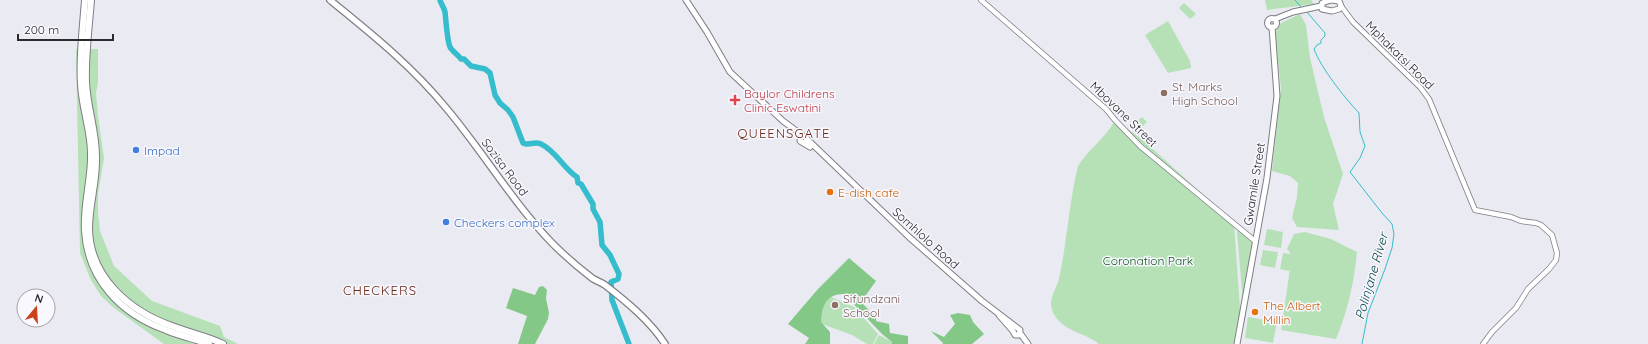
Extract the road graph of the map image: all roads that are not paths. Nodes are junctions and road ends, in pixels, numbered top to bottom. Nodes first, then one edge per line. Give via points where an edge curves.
1 (85, 0) edge
2 (91, 0) edge
3 (330, 0) edge
4 (981, 0) edge
5 (687, 1) edge
6 (1321, 2) edge
7 (1340, 2) edge
8 (1307, 8) junction
9 (1255, 241) junction
10 (145, 318) junction
11 (155, 322) junction
12 (209, 344) edge
13 (223, 344) edge
14 (665, 344) edge
15 (1027, 344) edge
16 (1237, 344) edge
17 (1483, 344) edge

1 - 10 highway via 81,84 91,147 85,215 87,248 97,276 105,288 122,304
2 - 10 highway via 86,82 97,163 90,220 91,241 97,264 109,284
3 - 14 main road, Sozisa Road via 386,46 428,86 536,227 572,261 594,279 604,283 647,322
4 - 9 street, Mbovane Street via 1106,108 1140,146
5 - 15 main road, Somhlolo Road via 730,72 801,137 800,142 806,141 909,237 999,315 1014,329 1014,334 1019,334
6 - 7 main road
6 - 7 main road via 1322,9 1332,11 1337,10
6 - 8 main road
6 - 8 main road
7 - 17 street, Mphakatsi Road via 1354,22 1429,99 1475,210 1511,217 1521,222 1536,223 1546,229 1555,242 1556,260 1528,289 1516,308
8 - 9 main road, Gwamile Street via 1275,19 1276,25 1272,27 1277,96 1267,178
9 - 16 main road, Gwamile Street
10 - 11 highway
11 - 12 highway via 166,330
11 - 13 highway

